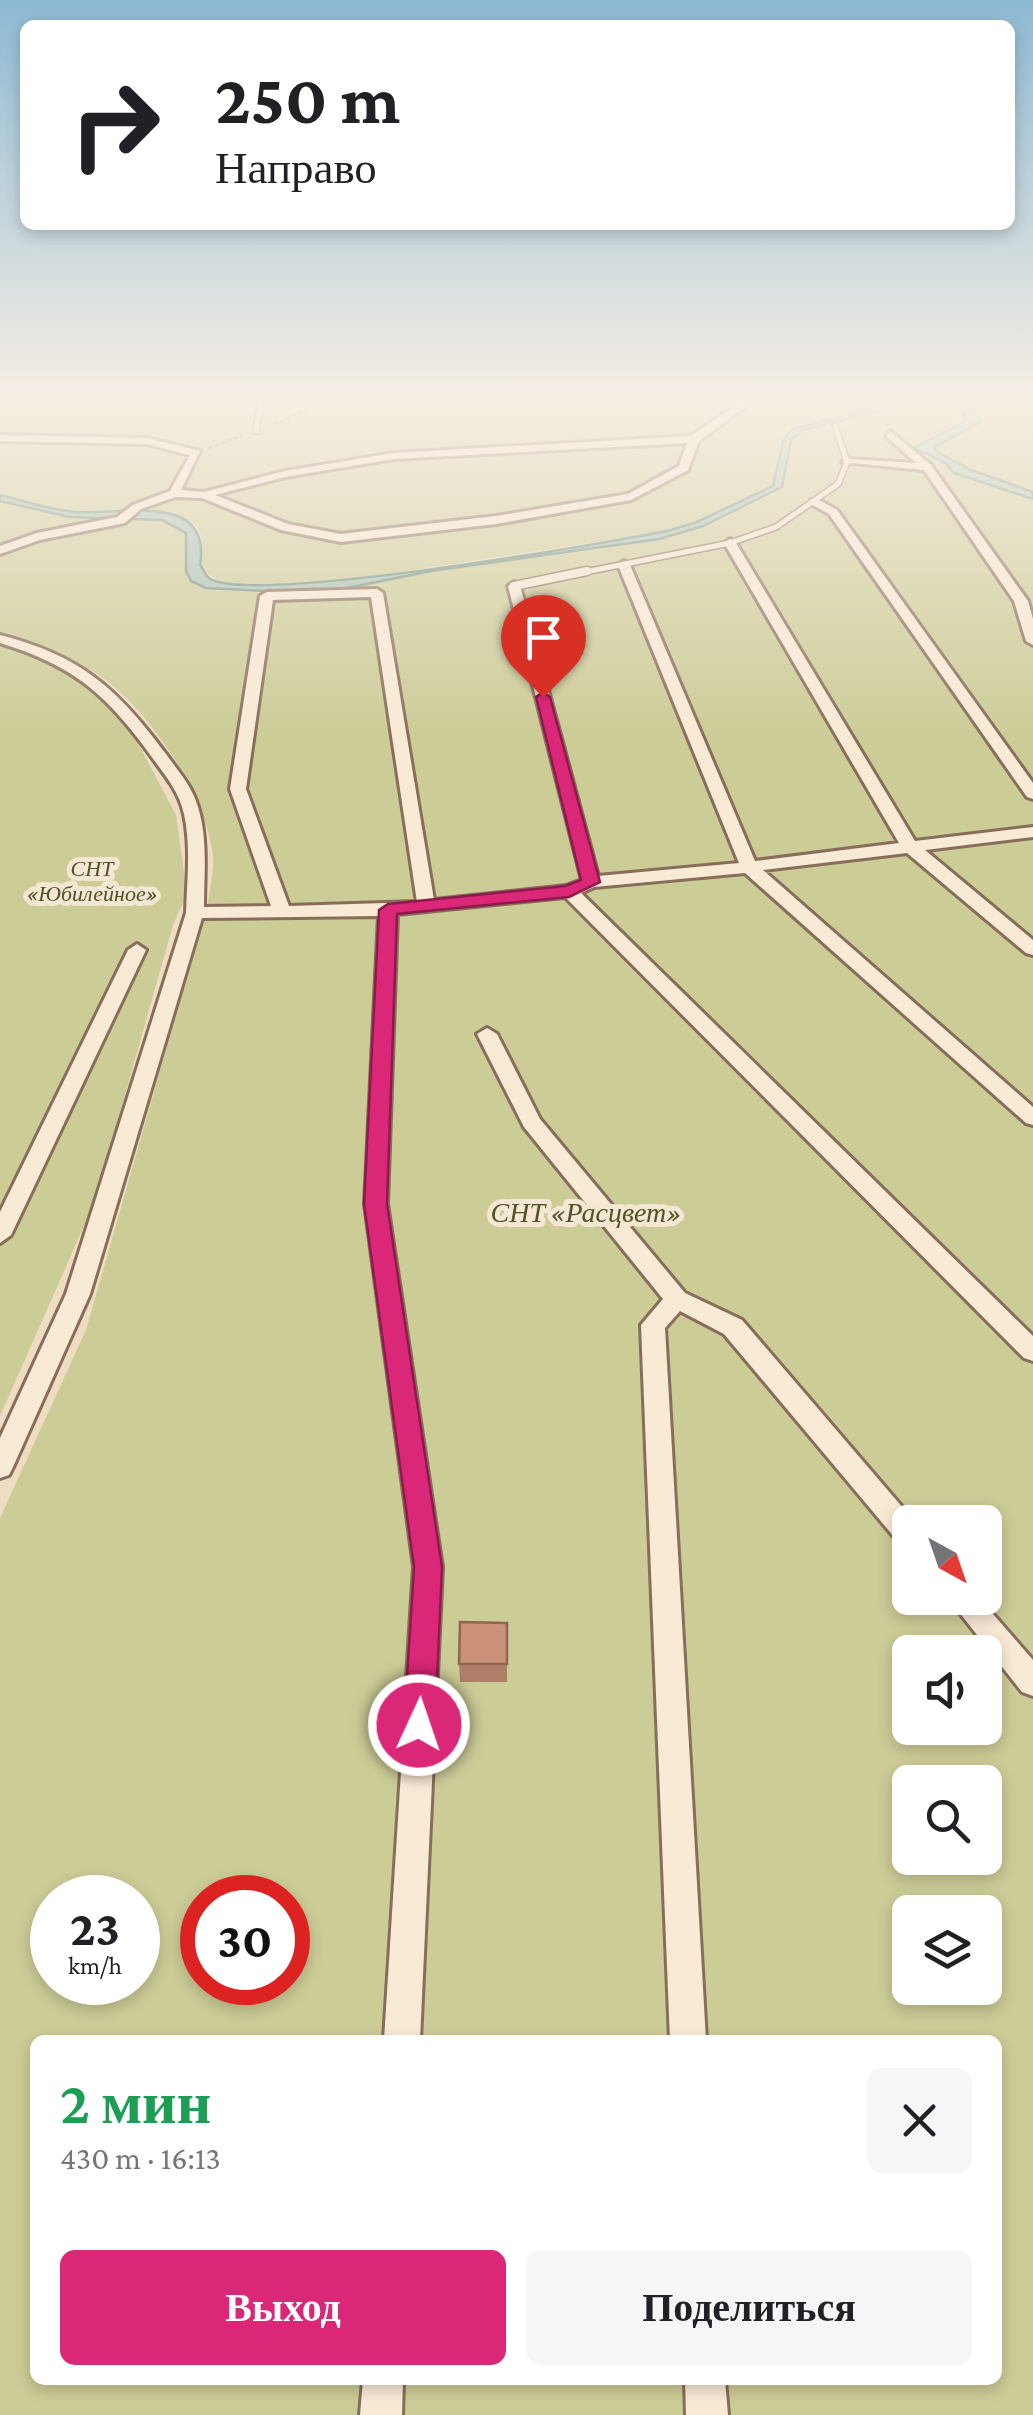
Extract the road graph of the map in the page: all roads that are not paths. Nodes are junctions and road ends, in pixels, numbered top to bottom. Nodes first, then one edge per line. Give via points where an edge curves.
1 (129, 514) edge
2 (251, 514) edge
3 (533, 514) edge
4 (797, 514) edge
5 (834, 514) edge
6 (959, 514) edge
7 (0, 530) edge
8 (37, 537) junction
9 (730, 543) junction
10 (0, 550) edge
11 (624, 566) junction
12 (514, 586) joint
13 (0, 639) edge
14 (1033, 641) edge
15 (1033, 794) edge
16 (1033, 832) edge
17 (910, 847) junction
18 (750, 868) junction
19 (591, 882) junction
20 (569, 891) junction
21 (426, 903) junction
22 (281, 909) junction
23 (388, 910) junction
24 (195, 913) junction
25 (1033, 949) edge
26 (137, 950) dead end
27 (487, 1034) dead end
28 (1033, 1118) edge
29 (0, 1235) edge
30 (677, 1299) junction
31 (1033, 1352) edge
32 (0, 1467) edge
33 (892, 1515) edge
34 (976, 1615) edge
35 (1033, 1682) edge
36 (402, 2035) edge
37 (688, 2035) edge
38 (383, 2385) edge
39 (705, 2385) edge
40 (381, 2415) edge
41 (706, 2415) edge

1 - 8 street
2 - 3 street via 341,538
4 - 9 lane
5 - 15 street
6 - 14 street via 1021,601
7 - 8 street
8 - 10 street
9 - 11 lane
9 - 17 street
11 - 12 lane
11 - 18 street
12 - 19 street
13 - 24 street via 48,652 90,675 124,706 188,799
16 - 17 street
17 - 18 street
17 - 25 street
18 - 19 street
18 - 28 street
19 - 20 street
20 - 21 street
20 - 31 street
21 - 22 street via 377,592 285,595 266,596 238,789
21 - 23 street
22 - 23 street
22 - 24 street
23 - 36 street via 376,1204 428,1567
24 - 32 street via 78,1294
26 - 29 street
27 - 30 street via 531,1122
30 - 33 street via 734,1326
30 - 37 street via 652,1324
34 - 35 street
38 - 40 street
39 - 41 street

